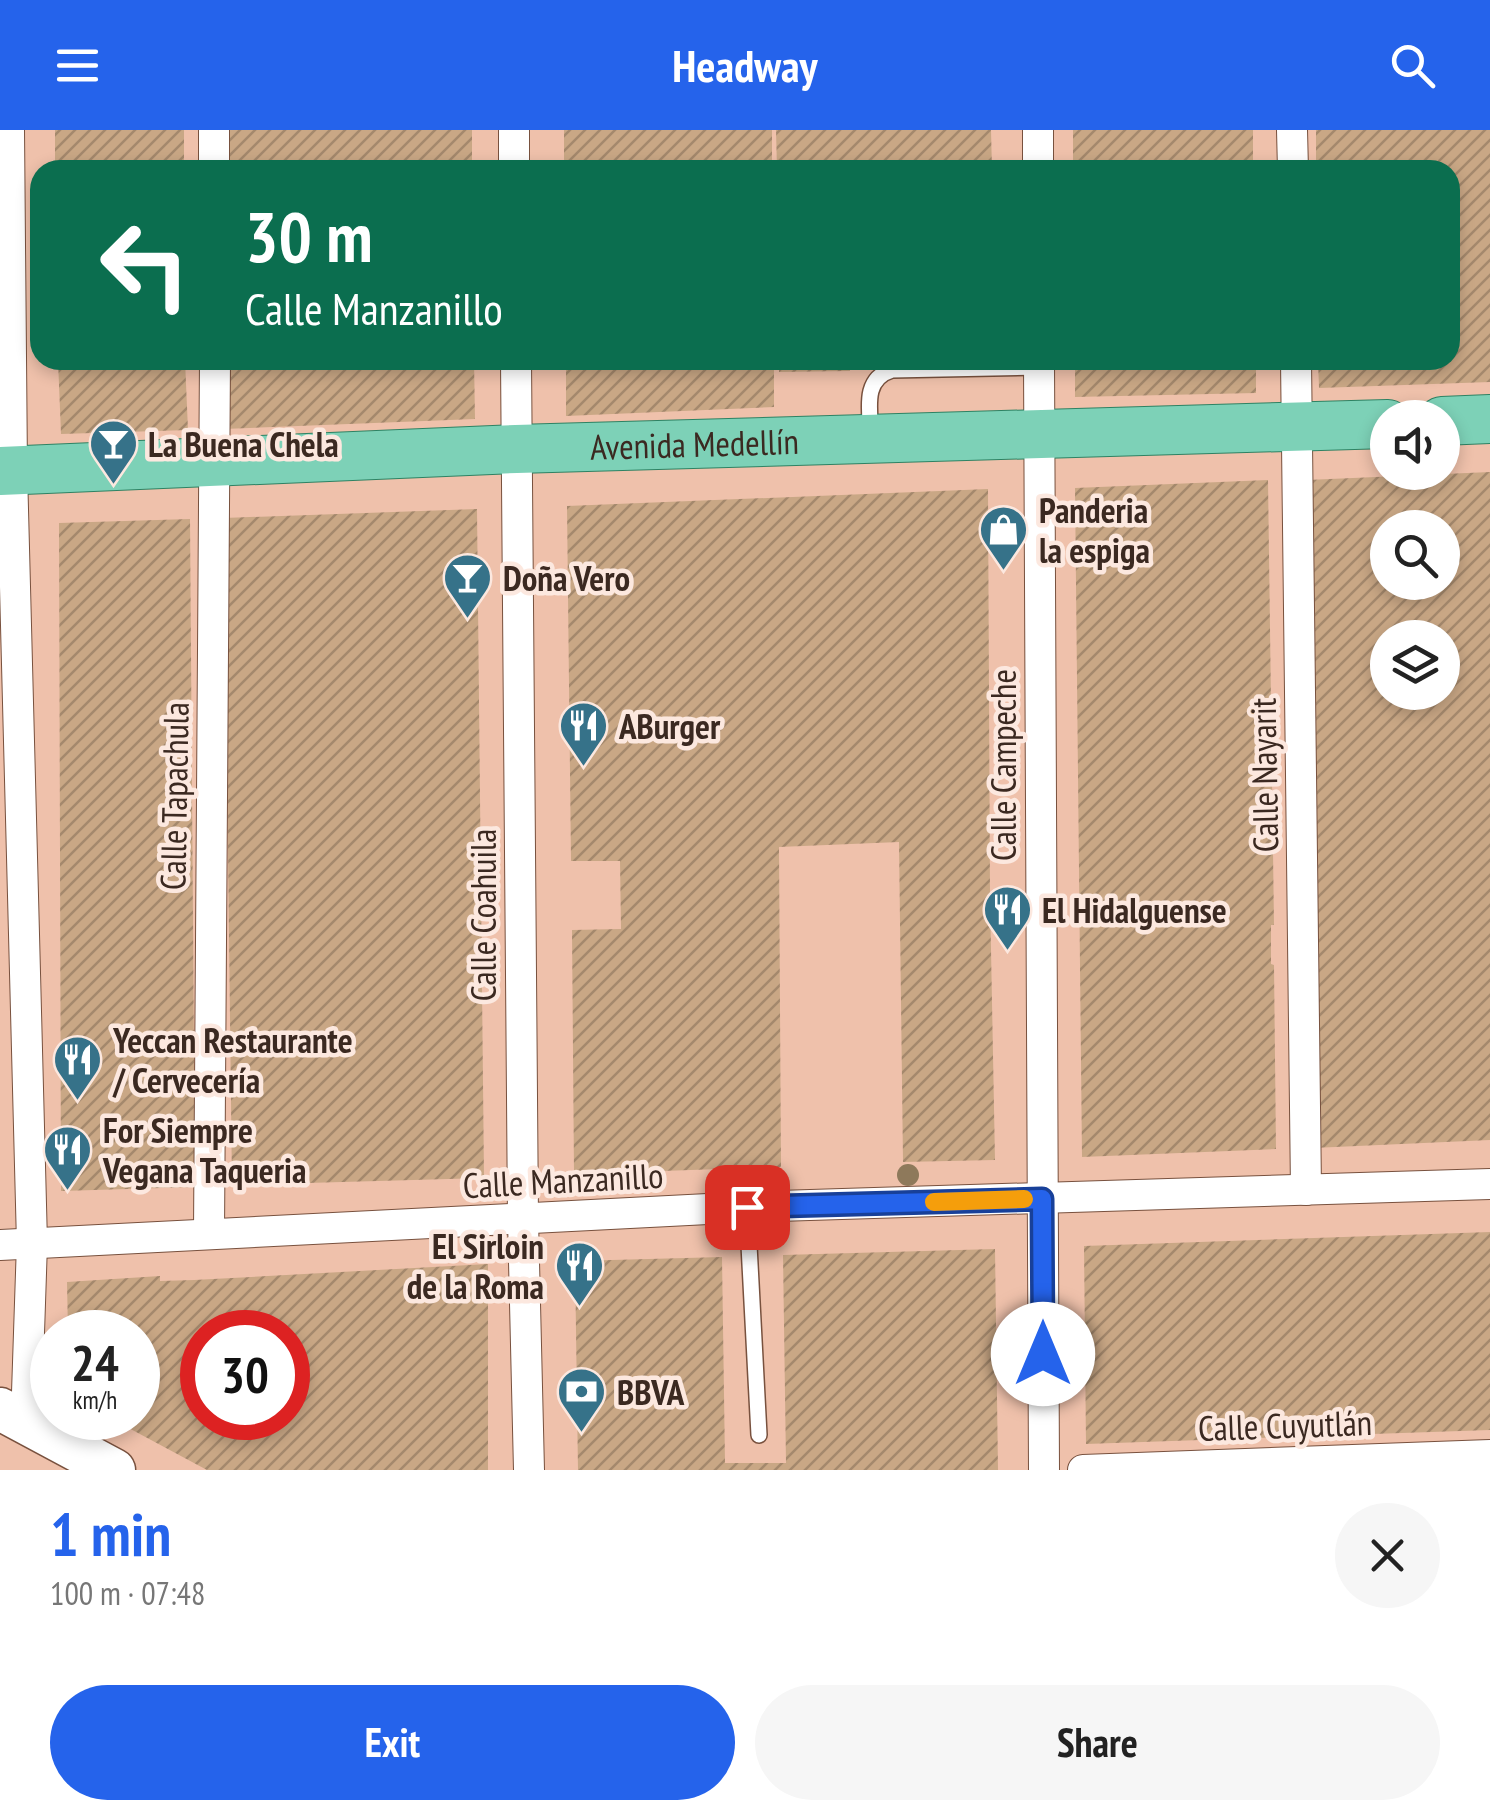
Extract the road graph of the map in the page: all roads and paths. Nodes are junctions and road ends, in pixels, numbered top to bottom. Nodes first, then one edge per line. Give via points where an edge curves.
1 (9, 130) edge
2 (214, 130) edge
3 (514, 130) edge
4 (1038, 130) edge
5 (1292, 130) edge
6 (214, 160) edge
7 (514, 160) edge
8 (1038, 160) edge
9 (1293, 160) edge
10 (215, 370) edge
11 (516, 370) edge
12 (892, 370) edge
13 (1039, 370) edge
14 (1296, 370) edge
15 (1490, 419) edge
16 (1460, 420) edge
17 (1370, 425) edge
18 (1297, 428) junction
19 (1039, 434) junction
20 (871, 439) junction
21 (516, 449) junction
22 (216, 462) junction
23 (6, 471) edge
24 (1490, 1184) edge
25 (1306, 1190) junction
26 (1042, 1199) junction
27 (747, 1207) junction
28 (523, 1220) junction
29 (209, 1233) junction
30 (32, 1243) junction
31 (0, 1245) edge
32 (13, 1416) edge
33 (759, 1434) dead end
34 (1490, 1454) edge
35 (114, 1470) edge
36 (529, 1470) edge
37 (1044, 1470) edge
38 (1083, 1470) edge

1 - 23 street
2 - 6 street
3 - 7 street
4 - 8 street
5 - 9 street
10 - 22 street, Calle Tapachula
11 - 21 street, Calle Coahuila
12 - 20 lane via 872,382
13 - 19 street, Calle Campeche
14 - 18 street, Calle Nayarit
15 - 16 main road
17 - 18 main road, Avenida Medellín
18 - 19 main road, Avenida Medellín
18 - 25 street, Calle Nayarit
19 - 20 main road, Avenida Medellín
19 - 26 street, Calle Campeche
20 - 21 main road, Avenida Medellín
21 - 22 main road, Avenida Medellín
21 - 28 street, Calle Coahuila
22 - 23 main road, Avenida Medellín
22 - 29 street, Calle Tapachula
23 - 30 street
24 - 25 street, Calle Manzanillo
25 - 26 street, Calle Manzanillo
26 - 27 street, Calle Manzanillo
26 - 37 street, Calle Campeche
27 - 28 street, Calle Manzanillo
27 - 33 lane
28 - 29 street, Calle Manzanillo
28 - 36 street, Calle Coahuila
29 - 30 street, Calle Manzanillo
30 - 31 street, Calle Manzanillo
30 - 32 street
32 - 35 main road
34 - 38 street, Calle Cuyutlán

